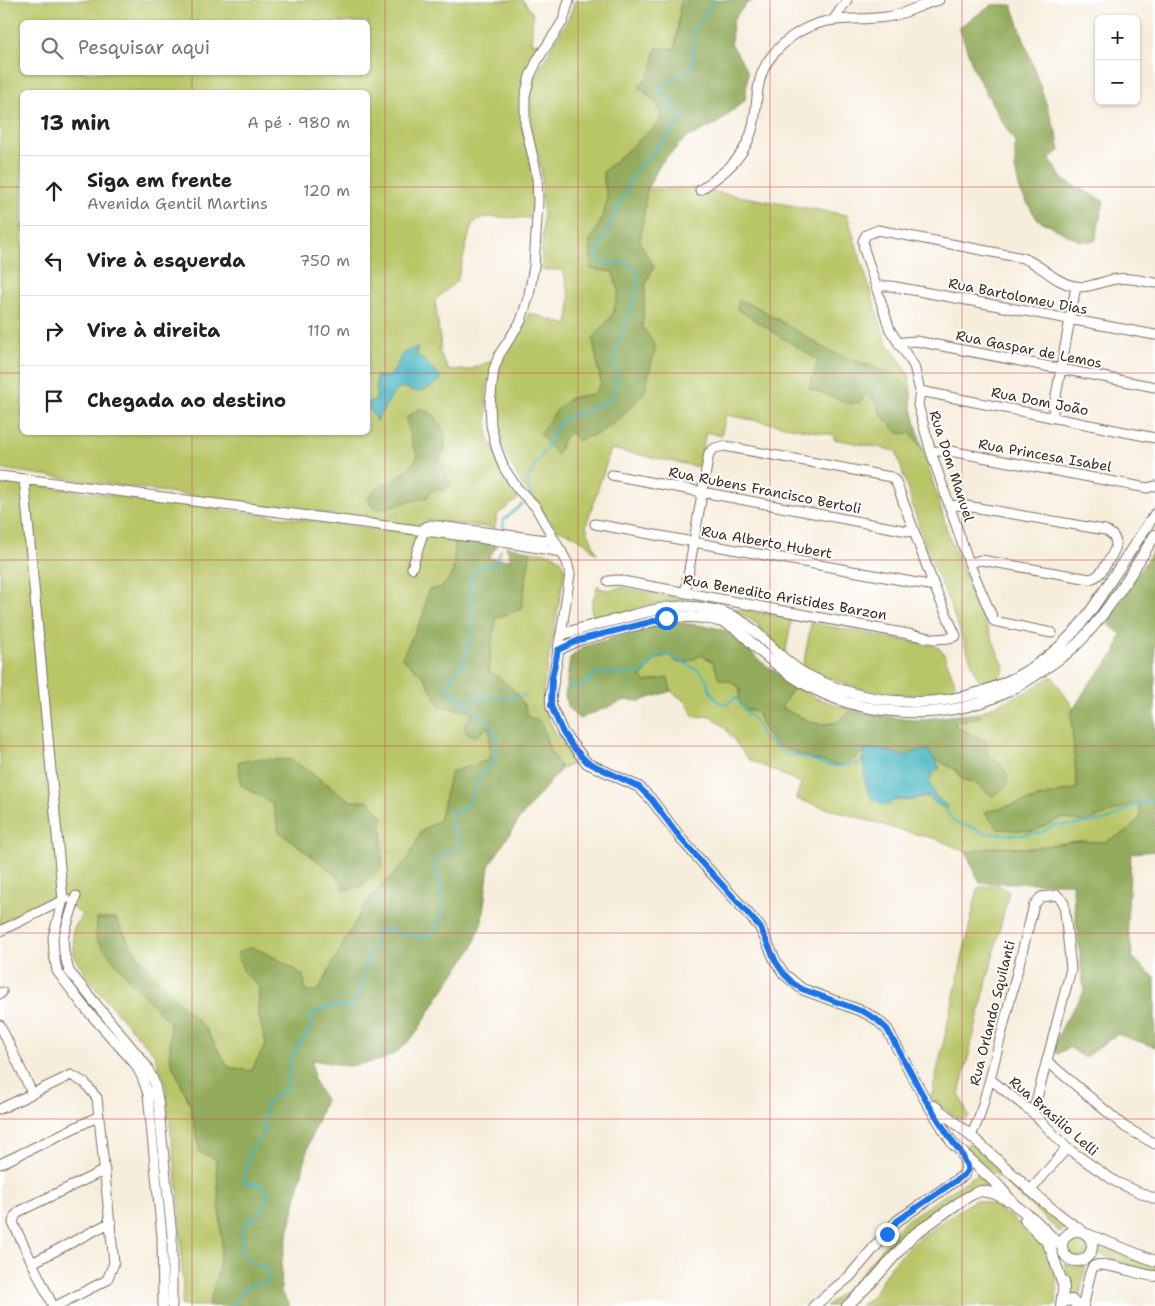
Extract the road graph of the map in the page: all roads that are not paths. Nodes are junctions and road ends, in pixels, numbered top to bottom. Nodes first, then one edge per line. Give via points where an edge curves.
1 (569, 0) edge
2 (847, 0) edge
3 (939, 0) edge
4 (922, 2) edge
5 (834, 19) junction
6 (700, 190) dead end
7 (1155, 283) edge
8 (876, 286) junction
9 (1076, 286) junction
10 (1070, 320) junction
11 (1155, 335) edge
12 (899, 345) junction
13 (1062, 369) junction
14 (1155, 387) edge
15 (920, 392) junction
16 (1052, 418) junction
17 (1155, 438) edge
18 (931, 452) junction
19 (0, 476) edge
20 (612, 476) dead end
21 (24, 479) junction
22 (1154, 486) edge
23 (702, 493) junction
24 (949, 506) junction
25 (1155, 514) edge
26 (595, 524) dead end
27 (423, 532) junction
28 (913, 532) junction
29 (1155, 535) edge
30 (554, 541) junction
31 (694, 543) junction
32 (562, 552) junction
33 (969, 562) junction
34 (412, 568) dead end
35 (608, 581) dead end
36 (934, 586) junction
37 (685, 593) junction
38 (578, 629) junction
39 (1052, 633) dead end
40 (561, 635) junction
41 (579, 640) junction
42 (558, 650) junction
43 (1023, 678) junction
44 (975, 699) junction
45 (63, 900) junction
46 (0, 931) edge
47 (0, 1024) edge
48 (10, 1047) junction
49 (0, 1052) edge
50 (1048, 1060) junction
51 (990, 1079) junction
52 (32, 1093) junction
53 (925, 1099) junction
54 (0, 1109) edge
55 (1033, 1113) junction
56 (99, 1116) junction
57 (971, 1136) junction
58 (1155, 1144) edge
59 (1067, 1148) junction
60 (961, 1152) junction
61 (0, 1164) edge
62 (105, 1170) junction
63 (1030, 1191) junction
64 (1155, 1199) edge
65 (1015, 1205) junction
66 (111, 1222) junction
67 (1085, 1233) junction
68 (1062, 1249) junction
69 (1089, 1256) junction
70 (1155, 1261) edge
71 (32, 1263) junction
72 (1155, 1276) edge
73 (1064, 1288) junction
74 (1062, 1305) edge
75 (54, 1306) edge
76 (164, 1306) edge
77 (172, 1306) edge
78 (814, 1306) edge
79 (847, 1306) edge
80 (1078, 1306) edge
81 (1083, 1306) edge

1 - 30 street via 563,21 530,76 525,96 525,122 537,175 534,266 521,321 499,355 494,370 490,402 491,425 504,468 517,488 535,506
2 - 5 street
3 - 4 street
4 - 5 street via 909,12 885,18
5 - 6 street via 794,35 768,59 758,86 753,126 746,146 727,171
7 - 9 street via 1124,278
8 - 9 street, Rua Dom Manuel via 863,241 866,234 878,230 1023,258 1039,265 1058,280
8 - 10 street, Rua Bartolomeu Dias via 891,286
8 - 12 street, Rua Dom Manuel via 890,330
9 - 10 street
10 - 11 street, Rua Bartolomeu Dias
10 - 13 street
12 - 13 street, Rua Gaspar de Lemos via 916,341
12 - 15 street, Rua Dom Manuel via 914,366
13 - 14 street, Rua Gaspar de Lemos
13 - 16 street
15 - 16 street, Rua Dom João
15 - 18 street, Rua Dom Manuel via 918,405
16 - 17 street, Rua Dom João
18 - 22 street, Rua Princesa Isabel via 950,451 1147,488
18 - 24 street, Rua Dom Manuel
19 - 21 street
20 - 23 street, Rua Rubens Francisco Bertoli
21 - 27 street
21 - 45 street
23 - 28 street, Rua Rubens Francisco Bertoli
23 - 28 street via 709,453 724,446 891,477 899,486
23 - 31 street
24 - 33 street, Rua Dom Manuel
24 - 33 street via 961,505 1105,530 1115,538 1115,551 1094,578 981,560
25 - 43 main road via 1095,606 1074,632
26 - 31 street, Rua Alberto Hubert
27 - 30 street via 431,525
27 - 32 street
27 - 34 street
28 - 36 street
29 - 43 main road via 1109,607 1084,638 1072,650
30 - 32 street
31 - 36 street, Rua Alberto Hubert
31 - 37 street
32 - 40 street via 570,574
33 - 39 street, Rua Dom Manuel via 994,622
35 - 37 street, Rua Benedito Aristides Barzon
36 - 37 street, Rua Benedito Aristides Barzon via 956,636 935,639
38 - 40 main road
38 - 41 street
38 - 44 main road via 660,608 707,608 730,614 783,659 832,687 884,700
40 - 42 main road
41 - 42 main road
41 - 44 main road via 666,618 703,619 736,629 804,684 858,705 910,712 940,710
42 - 53 main road via 551,706 572,746 587,762 639,787 651,799 682,840 760,927 776,962 794,984 864,1012 887,1029
43 - 44 main road
45 - 46 street
45 - 76 street via 53,937 58,971 85,1008 135,1064 148,1094 162,1236
45 - 77 street via 76,896 63,938 69,971 146,1065 154,1082 172,1236
47 - 48 street
48 - 49 street
48 - 52 street
50 - 51 street, Rua Orlando Squilanti via 1071,969 1064,903 1057,896 1041,896 1034,905
50 - 55 street
50 - 58 street via 1126,1127
51 - 55 street, Rua Brasilio Lelli
51 - 57 street, Rua Orlando Squilanti
52 - 54 street
52 - 56 street via 71,1074 97,1098
53 - 57 main road
53 - 60 main road
55 - 59 street, Rua Brasilio Lelli
56 - 61 street
56 - 62 street
57 - 60 main road
57 - 63 main road
59 - 63 street
59 - 64 street, Rua Brasilio Lelli via 1116,1182
60 - 65 main road
60 - 78 main road via 967,1166 964,1175 897,1221 849,1278
62 - 66 street
62 - 71 street via 15,1216 14,1223
63 - 67 main road
65 - 68 main road via 1035,1220
65 - 73 main road via 1019,1214 1046,1241
65 - 79 main road via 993,1193 973,1194 912,1236
66 - 71 street
66 - 75 street via 114,1263 107,1280
67 - 68 main road via 1075,1231 1068,1234
67 - 69 main road via 1092,1244
67 - 70 main road
68 - 69 main road via 1073,1261
68 - 73 main road
69 - 72 main road
69 - 80 main road
71 - 75 street
72 - 81 main road via 1097,1265 1092,1269
73 - 74 main road
74 - 80 main road via 1066,1300 1072,1300

